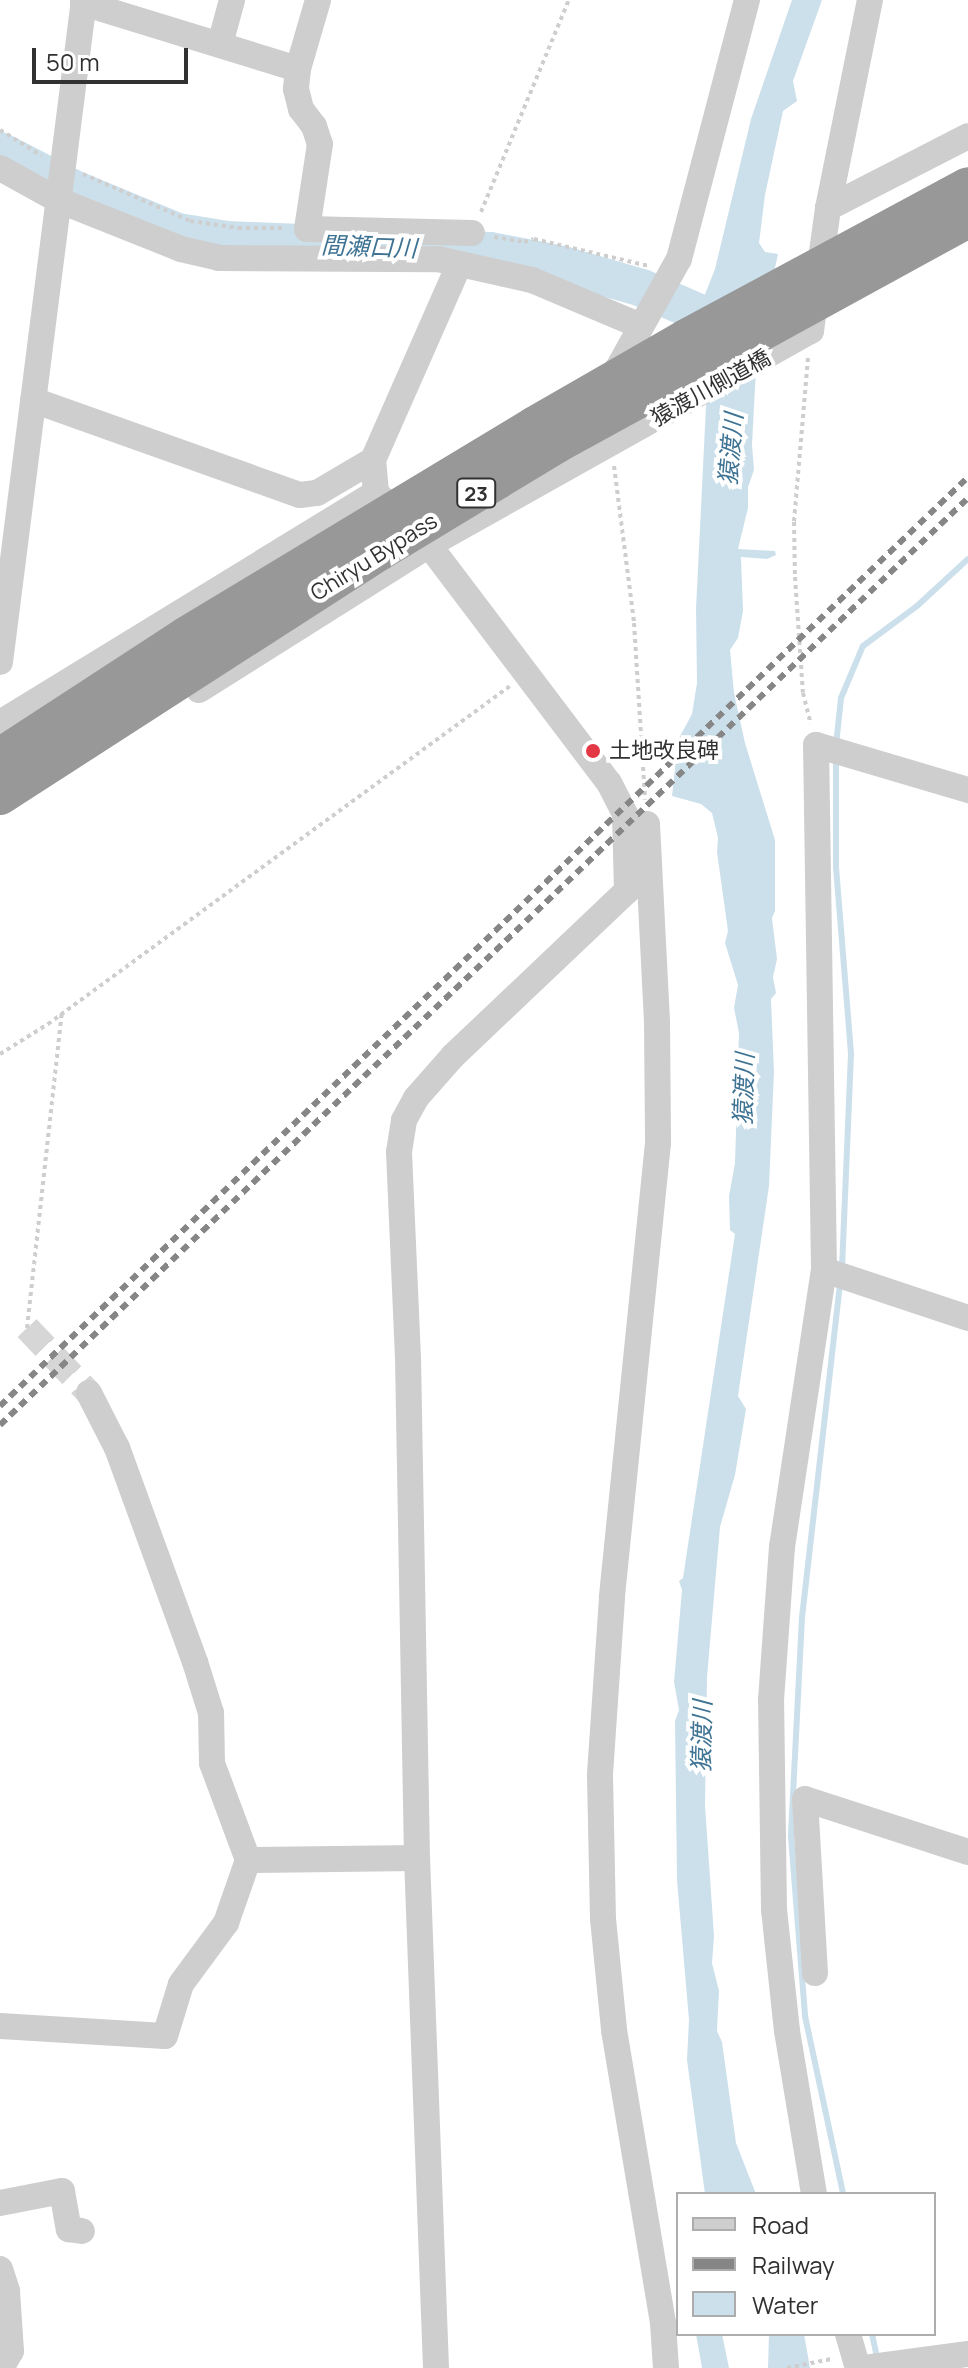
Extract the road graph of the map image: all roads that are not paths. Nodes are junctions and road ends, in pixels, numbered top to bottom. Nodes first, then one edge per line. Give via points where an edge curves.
1 (232, 0) edge
2 (318, 0) edge
3 (747, 0) edge
4 (870, 0) edge
5 (84, 1) edge
6 (220, 44) junction
7 (298, 69) junction
8 (968, 136) edge
9 (0, 168) edge
10 (968, 186) edge
11 (58, 199) junction
12 (828, 208) junction
13 (968, 219) edge
14 (472, 233) road end
15 (459, 265) junction
16 (641, 326) junction
17 (33, 400) junction
18 (611, 444) junction
19 (373, 460) junction
20 (376, 493) junction
21 (8, 533) edge
22 (429, 545) junction
23 (0, 662) edge
24 (0, 723) edge
25 (0, 750) edge
26 (0, 757) edge
27 (968, 790) edge
28 (7, 805) edge
29 (647, 824) road end
30 (627, 891) junction
31 (657, 1022) junction
32 (824, 1270) junction
33 (968, 1318) edge
34 (89, 1393) tunnel mouth
35 (968, 1852) edge
36 (417, 1858) junction
37 (248, 1860) junction
38 (815, 1973) dead end
39 (0, 2026) edge
40 (814, 2192) edge
41 (0, 2203) edge
42 (82, 2231) dead end
43 (0, 2269) edge
44 (968, 2354) edge
45 (856, 2356) edge
46 (1, 2368) edge
47 (436, 2368) edge
48 (666, 2368) edge

1 - 6 street
2 - 7 street
3 - 16 street via 679,259
4 - 12 street
5 - 6 street
5 - 11 street
6 - 7 street
7 - 14 street via 301,109 320,144 307,229
8 - 12 street
9 - 11 street
10 - 26 highway, Chiryu Bypass / 23 via 535,425 187,635
11 - 15 street via 143,235 219,258 438,259
11 - 17 street
12 - 18 street, 猿渡川側道橋 via 811,331
13 - 28 highway, Chiryu Bypass / 23 via 557,444 379,552
15 - 16 street via 532,280
15 - 19 street
16 - 18 street via 618,368
17 - 19 street via 300,495 317,493
17 - 21 street
18 - 22 street, 猿渡川側道橋
19 - 20 street
20 - 22 street
20 - 24 street
21 - 23 street
22 - 28 street, 猿渡川側道橋
22 - 30 street via 609,783 625,814
25 - 28 street
27 - 32 street via 816,745
29 - 31 street
30 - 31 street
30 - 36 street via 453,1056 404,1120 397,1184 408,1358
31 - 48 street via 658,1143 612,1598 600,1776 603,1919 614,2030
32 - 33 street
32 - 40 street via 782,1547 771,1700 774,1910
34 - 37 street via 117,1448 195,1662 211,1713 212,1763
35 - 38 street via 805,1799
36 - 37 street
36 - 47 street
37 - 39 street via 226,1923 181,1984 165,2036
41 - 42 street via 62,2191 69,2229
43 - 46 street via 7,2291 11,2351
44 - 45 street

